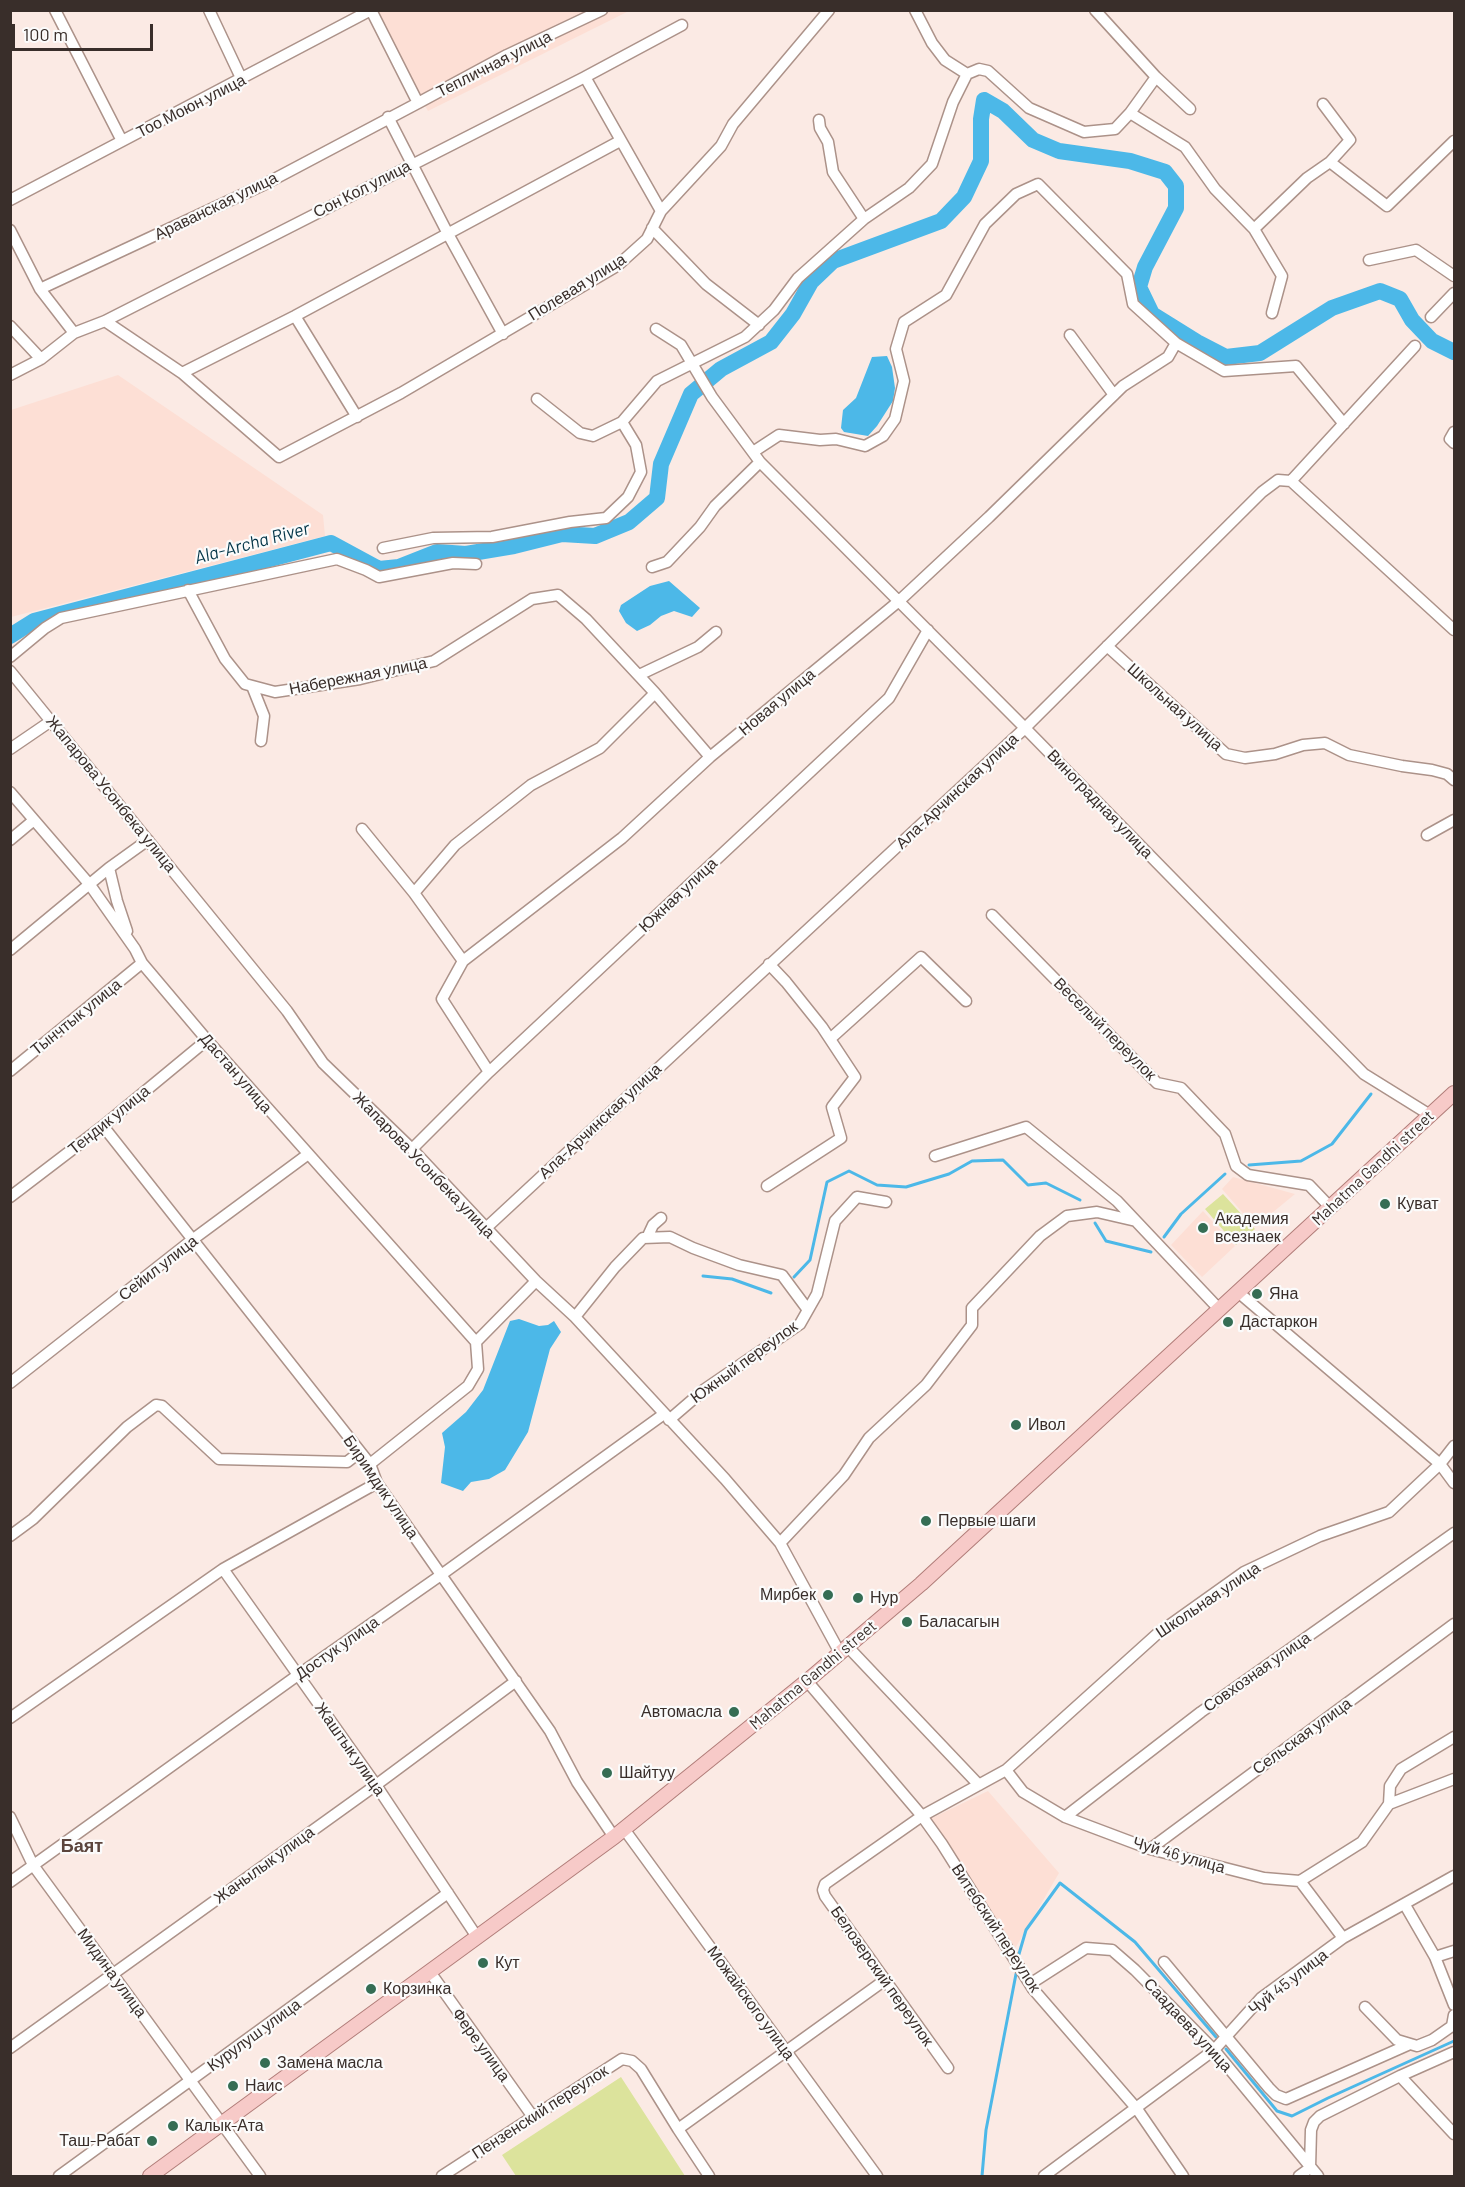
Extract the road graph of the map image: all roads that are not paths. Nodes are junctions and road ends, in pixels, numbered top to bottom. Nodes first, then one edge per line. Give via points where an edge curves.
1 (55, 10) edge
2 (209, 10) edge
3 (371, 10) edge
4 (602, 10) edge
5 (829, 10) edge
6 (915, 10) edge
7 (1095, 10) edge
8 (682, 25) dead end
9 (967, 74) junction
10 (585, 77) junction
11 (1156, 77) junction
12 (242, 80) junction
13 (418, 103) junction
14 (1323, 104) dead end
15 (1190, 109) dead end
16 (1130, 113) junction
17 (388, 117) junction
18 (819, 120) dead end
19 (122, 141) junction
20 (620, 141) junction
21 (1455, 141) edge
22 (1330, 162) junction
23 (411, 164) junction
24 (10, 200) edge
25 (661, 211) junction
26 (864, 219) junction
27 (652, 228) junction
28 (1254, 229) junction
29 (10, 230) edge
30 (448, 234) junction
31 (1369, 260) dead end
32 (1455, 276) edge
33 (40, 289) junction
34 (1455, 293) edge
35 (1272, 313) dead end
36 (296, 316) junction
37 (1431, 317) dead end
38 (105, 321) junction
39 (759, 325) junction
40 (10, 326) edge
41 (656, 329) dead end
42 (74, 333) junction
43 (503, 334) junction
44 (1070, 335) dead end
45 (1176, 343) junction
46 (1415, 346) dead end
47 (42, 359) junction
48 (690, 363) junction
49 (182, 373) junction
50 (10, 375) edge
51 (1114, 395) junction
52 (537, 399) dead end
53 (357, 417) junction
54 (622, 422) junction
55 (1344, 424) junction
56 (1455, 432) edge
57 (1455, 443) edge
58 (753, 452) junction
59 (760, 462) junction
60 (1291, 481) junction
61 (383, 548) dead end
62 (476, 564) dead end
63 (652, 567) dead end
64 (188, 590) junction
65 (899, 601) junction
66 (928, 630) junction
67 (1455, 630) edge
68 (716, 632) dead end
69 (1107, 646) junction
70 (10, 657) edge
71 (10, 671) edge
72 (639, 675) junction
73 (252, 686) junction
74 (655, 693) junction
75 (51, 721) junction
76 (1025, 728) junction
77 (261, 741) dead end
78 (10, 749) edge
79 (710, 757) junction
80 (1452, 775) edge
81 (10, 792) edge
82 (34, 820) junction
83 (1455, 820) edge
84 (362, 829) dead end
85 (1427, 835) dead end
86 (10, 840) edge
87 (148, 840) junction
88 (109, 868) junction
89 (90, 885) junction
90 (414, 893) junction
91 (992, 915) dead end
92 (135, 949) junction
93 (10, 950) edge
94 (463, 961) junction
95 (142, 963) junction
96 (769, 964) junction
97 (966, 1001) dead end
98 (830, 1039) junction
99 (207, 1040) junction
100 (10, 1071) edge
101 (489, 1072) junction
102 (1455, 1093) edge
103 (1430, 1115) junction
104 (103, 1126) junction
105 (412, 1149) junction
106 (307, 1155) junction
107 (935, 1156) dead end
108 (767, 1186) dead end
109 (10, 1197) edge
110 (886, 1202) dead end
111 (1330, 1207) junction
112 (662, 1218) dead end
113 (1136, 1221) junction
114 (486, 1228) junction
115 (647, 1238) junction
116 (192, 1240) junction
117 (536, 1281) junction
118 (1238, 1292) junction
119 (1219, 1309) junction
120 (808, 1310) junction
121 (575, 1317) junction
122 (476, 1342) junction
123 (10, 1383) edge
124 (666, 1417) junction
125 (1455, 1446) edge
126 (360, 1452) junction
127 (370, 1464) junction
128 (1440, 1464) junction
129 (377, 1483) junction
130 (1455, 1483) edge
131 (1455, 1533) edge
132 (10, 1536) edge
133 (780, 1543) junction
134 (223, 1569) junction
135 (441, 1575) junction
136 (1455, 1624) edge
137 (844, 1650) junction
138 (298, 1675) junction
139 (516, 1681) junction
140 (807, 1681) junction
141 (10, 1718) edge
142 (1455, 1737) edge
143 (1006, 1770) junction
144 (1455, 1779) edge
145 (376, 1785) junction
146 (979, 1785) junction
147 (1389, 1804) junction
148 (922, 1816) junction
149 (10, 1817) edge
150 (1065, 1817) junction
151 (619, 1833) junction
152 (1150, 1849) junction
153 (33, 1865) junction
154 (1455, 1876) edge
155 (1300, 1881) junction
156 (10, 1882) edge
157 (448, 1893) junction
158 (1405, 1905) junction
159 (477, 1937) junction
160 (1343, 1938) junction
161 (1455, 1951) edge
162 (1435, 1957) junction
163 (1164, 1962) dead end
164 (430, 1972) junction
165 (113, 1974) junction
166 (885, 1980) junction
167 (1030, 1984) junction
168 (1455, 2005) edge
169 (1365, 2007) dead end
170 (1455, 2015) edge
171 (1226, 2035) junction
172 (1410, 2044) junction
173 (10, 2048) edge
174 (1214, 2050) junction
175 (787, 2052) junction
176 (1455, 2052) edge
177 (948, 2068) dead end
178 (1400, 2076) junction
179 (191, 2081) junction
180 (1137, 2109) junction
181 (533, 2116) junction
182 (222, 2124) junction
183 (678, 2129) junction
184 (1455, 2134) edge
185 (1310, 2168) junction
186 (58, 2176) edge
187 (150, 2176) edge
188 (260, 2176) edge
189 (442, 2176) edge
190 (709, 2176) edge
191 (877, 2176) edge
192 (1044, 2176) edge
193 (1183, 2176) edge
194 (1299, 2176) edge
195 (1318, 2176) edge

1 - 19 street
2 - 12 street
3 - 12 street, Тоо Моюн улица
3 - 13 street
4 - 13 street, Тепличная улица
5 - 25 street, Полевая улица via 733,124 721,146
6 - 9 street via 945,60
7 - 11 street
8 - 10 street, Сон Кол улица
9 - 16 street via 979,69 988,71 1029,108 1084,132 1115,129
9 - 26 street via 932,164 909,188
10 - 20 street
10 - 23 street, Сон Кол улица
11 - 15 street
11 - 16 street
12 - 19 street, Тоо Моюн улица
13 - 17 street, Тепличная улица
14 - 22 street via 1350,140
16 - 28 street via 1185,147 1215,189
17 - 23 street
17 - 33 street, Араванская улица via 265,184
18 - 26 street via 833,172
19 - 24 street, Тоо Моюн улица
20 - 25 street
20 - 30 street
21 - 22 street via 1387,206
22 - 28 street via 1307,177
23 - 30 street
23 - 38 street, Сон Кол улица
25 - 27 street, Полевая улица
26 - 39 street via 798,278
27 - 39 street via 706,284
27 - 43 street, Полевая улица via 647,239 617,266
28 - 35 street via 1282,276
29 - 33 street
30 - 36 street
30 - 43 street
31 - 32 street via 1416,250
33 - 42 street
34 - 37 street
36 - 49 street
36 - 53 street
38 - 42 street, Сон Кол улица
38 - 49 street
39 - 48 street via 745,338
40 - 47 street
41 - 48 street, Виноградная улица via 681,345
42 - 47 street, Сон Кол улица
43 - 53 street, Полевая улица
44 - 51 street
45 - 51 street, Новая улица via 1168,357
45 - 55 street via 1224,371 1296,366
45 - 58 street via 1133,304 1127,274 1038,184 1016,194 985,224 946,295 904,321 896,349 904,381 895,419 883,436 865,446 836,439 779,435
46 - 55 street, Ала-Арчинская улица
47 - 50 street, Сон Кол улица
48 - 54 street via 657,381
48 - 58 street, Виноградная улица
49 - 53 street, Полевая улица via 279,457
51 - 65 street, Новая улица
52 - 54 street via 580,433 593,436
54 - 61 street via 636,445 641,472 628,497 606,518 492,537 433,538
55 - 60 street, Ала-Арчинская улица
56 - 57 street via 1450,439
58 - 59 street, Виноградная улица
59 - 63 street via 667,562
59 - 65 street, Виноградная улица
60 - 67 street
60 - 69 street, Ала-Арчинская улица via 1278,480 1262,492
62 - 64 street via 453,563 379,577 337,559
64 - 70 street via 61,618
64 - 73 street via 225,658 245,684
65 - 66 street, Виноградная улица
65 - 79 street, Новая улица
66 - 76 street, Виноградная улица
66 - 101 street, Южная улица via 889,698
68 - 72 street via 698,647
69 - 76 street, Ала-Арчинская улица
69 - 80 street, Школьная улица via 1226,754 1245,758 1325,743 1349,755
71 - 75 street, Жапарова Усонбека улица
72 - 73 street, Набережная улица via 558,595 532,599 434,661 360,679 275,692
72 - 74 street, Набережная улица
73 - 77 street via 264,716
74 - 79 street, Набережная улица
74 - 90 street via 600,748 531,785 455,845
75 - 78 street
75 - 87 street, Жапарова Усонбека улица
76 - 96 street, Ала-Арчинская улица
76 - 103 street, Виноградная улица via 1364,1074
79 - 94 street, Новая улица via 622,838
81 - 82 street, Дастан улица
82 - 86 street
82 - 89 street, Дастан улица
83 - 85 street
84 - 90 street
87 - 88 street
87 - 105 street, Жапарова Усонбека улица via 287,1011 323,1063
88 - 89 street
88 - 92 street
89 - 92 street, Дастан улица
89 - 93 street
90 - 94 street
91 - 111 street, Веселый переулок via 1157,1083 1181,1088 1225,1134 1236,1166 1248,1175 1309,1185
92 - 95 street, Дастан улица
94 - 101 street, Новая улица via 442,999
95 - 99 street, Дастан улица
95 - 100 street, Тынчтык улица
96 - 98 street
96 - 114 street, Ала-Арчинская улица
97 - 98 street via 921,957
98 - 108 street via 855,1077 832,1107 841,1138
99 - 104 street, Тендик улица
99 - 106 street, Дастан улица
101 - 105 street, Южная улица
102 - 103 main road, Mahatma Gandhi street
103 - 111 main road, Mahatma Gandhi street
104 - 109 street, Тендик улица
104 - 116 street, Биримдик улица
105 - 114 street, Жапарова Усонбека улица
106 - 116 street, Сейил улица
106 - 122 street, Дастан улица
107 - 113 street via 1026,1127 1118,1201
110 - 120 street, Южный переулок via 857,1197 835,1221 817,1294
111 - 118 main road, Mahatma Gandhi street
112 - 115 street
113 - 119 street
113 - 133 street via 1097,1212 1067,1216 1040,1236 972,1308 972,1324 926,1385 869,1438 844,1475
114 - 117 street, Жапарова Усонбека улица
115 - 120 street via 670,1236 739,1265 782,1275
115 - 121 street via 615,1267
116 - 123 street, Сейил улица
116 - 126 street, Биримдик улица
117 - 121 street, Жапарова Усонбека улица
117 - 122 street
118 - 119 main road, Mahatma Gandhi street
118 - 128 street
119 - 137 main road, Mahatma Gandhi street
120 - 124 street, Южный переулок via 800,1324
121 - 124 street, Жапарова Усонбека улица
122 - 127 street via 478,1369 468,1386
124 - 133 street, Жапарова Усонбека улица
124 - 135 street, Достук улица
125 - 128 street, Школьная улица
126 - 127 street, Биримдик улица
126 - 132 street via 347,1462 219,1459 162,1406 156,1405
127 - 129 street, Биримдик улица
128 - 130 street
128 - 143 street, Школьная улица via 1389,1512 1320,1536 1244,1572 1166,1627
129 - 134 street
129 - 135 street, Биримдик улица
131 - 150 street, Совхозная улица via 1201,1712
133 - 137 street, Жапарова Усонбека улица
134 - 138 street, Жаштык улица
134 - 141 street
135 - 138 street, Достук улица
135 - 139 street, Биримдик улица
136 - 152 street, Сельская улица
137 - 140 main road, Mahatma Gandhi street
137 - 146 street
138 - 145 street, Жаштык улица
138 - 153 street, Достук улица
139 - 145 street, Жанылык улица
139 - 151 street, Биримдик улица via 550,1731 577,1782
140 - 148 street, Витебский переулок
140 - 151 main road, Mahatma Gandhi street
142 - 147 street via 1401,1769 1390,1786
143 - 146 street, Школьная улица
143 - 150 street, Чуй 46 улица via 1023,1792
144 - 147 street
145 - 157 street, Жаштык улица
145 - 165 street, Жанылык улица
146 - 148 street, Белозерский переулок
147 - 155 street via 1362,1842
148 - 166 street, Белозерский переулок via 830,1880 823,1890
148 - 167 street, Витебский переулок
149 - 153 street, Мидина улица
150 - 152 street, Чуй 46 улица
151 - 159 main road, Mahatma Gandhi street
151 - 175 street, Можайского улица
152 - 155 street, Чуй 46 улица via 1264,1878
153 - 156 street, Достук улица
153 - 165 street, Мидина улица
154 - 158 street, Чуй 45 улица
155 - 160 street
157 - 159 street, Жаштык улица
157 - 179 street, Курулуш улица
158 - 160 street, Чуй 45 улица
158 - 162 street
159 - 164 main road, Mahatma Gandhi street
160 - 171 street, Чуй 45 улица via 1261,1998
161 - 162 street
162 - 168 street
163 - 171 street
164 - 181 street, Фере улица
164 - 182 main road, Mahatma Gandhi street
165 - 173 street, Жанылык улица
165 - 179 street, Мидина улица
166 - 175 street
166 - 177 street, Белозерский переулок
167 - 174 street, Саадаева улица via 1086,1948 1112,1950
167 - 180 street, Витебский переулок
169 - 172 street via 1397,2040
170 - 172 street via 1452,2026 1432,2040 1417,2046
171 - 172 street via 1269,2088 1286,2099
171 - 174 street, Чуй 45 улица
174 - 180 street, Чуй 45 улица
174 - 185 street, Саадаева улица
175 - 183 street
175 - 191 street, Можайского улица
176 - 178 street
178 - 184 street
178 - 185 street via 1314,2122 1309,2144
179 - 182 street, Мидина улица
179 - 186 street, Курулуш улица
180 - 192 street, Чуй 45 улица
180 - 193 street, Витебский переулок
181 - 183 street, Пензенский переулок via 622,2060 632,2061 641,2069
181 - 189 street, Пензенский переулок
182 - 187 main road, Mahatma Gandhi street
182 - 188 street, Мидина улица
183 - 190 street, Пензенский переулок
185 - 194 street
185 - 195 street, Саадаева улица

